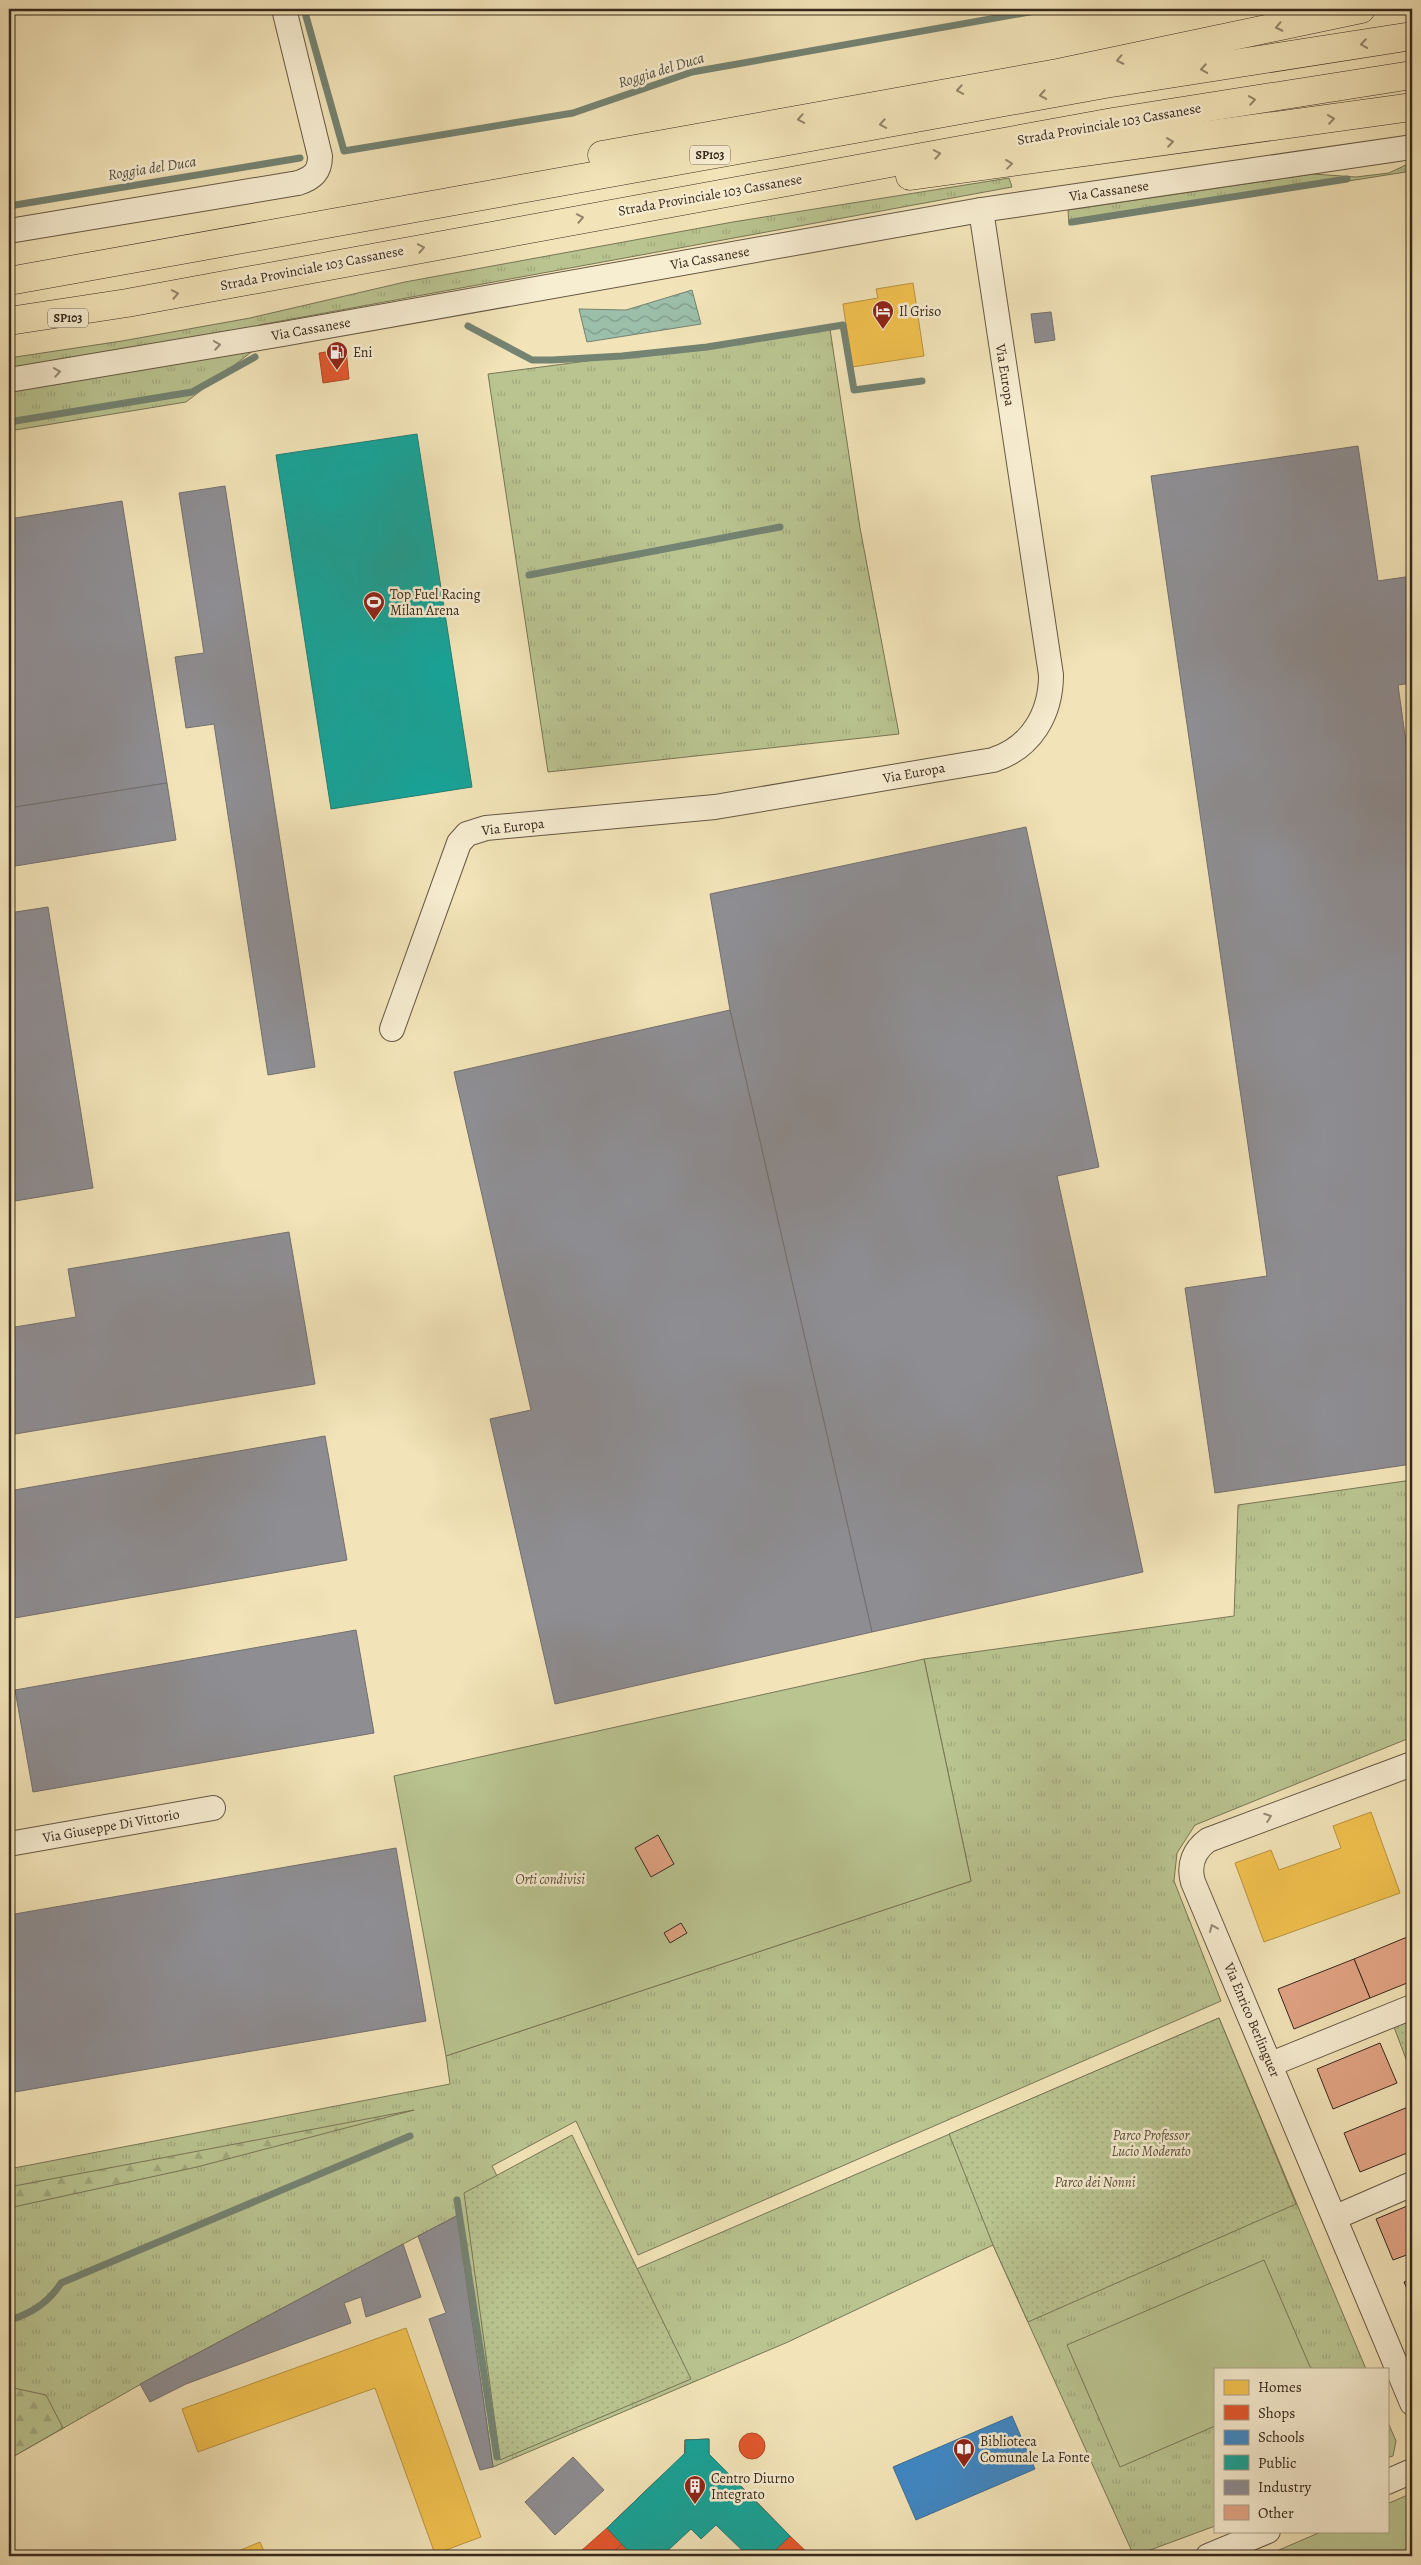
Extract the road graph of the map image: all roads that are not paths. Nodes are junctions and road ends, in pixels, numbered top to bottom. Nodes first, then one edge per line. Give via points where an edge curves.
1 (284, 9) edge
2 (1361, 9) edge
3 (1412, 36) edge
4 (1412, 75) edge
5 (1412, 107) edge
6 (1412, 147) edge
7 (980, 210) junction
8 (613, 212) junction
9 (379, 215) junction
10 (9, 230) edge
11 (9, 281) edge
12 (127, 303) junction
13 (9, 321) edge
14 (9, 333) edge
15 (9, 380) edge
16 (392, 1029) dead end
17 (1412, 1764) edge
18 (213, 1808) dead end
19 (9, 1844) edge
20 (1412, 2007) edge
21 (1271, 2064) junction
22 (1412, 2184) edge
23 (1336, 2217) junction
24 (1404, 2357) edge
25 (1412, 2403) edge
26 (1412, 2471) edge
27 (1388, 2482) edge
28 (1266, 2532) edge
29 (1208, 2556) edge

1 - 10 street via 320,156 320,167 311,179
2 -> 9 highway, SP103 via 1058,73 573,160
3 -> 9 highway, SP103 via 1105,84
8 -> 4 highway, Strada Provinciale 103 Cassanese / SP103 via 1113,122
8 -> 5 highway, SP103 via 1067,156
6 - 7 street, Via Cassanese
15 -> 7 street, Via Cassanese
7 - 16 street, Via Europa via 1051,676 1048,702 1037,727 1022,745 993,760 715,807 473,831 459,843
12 -> 8 highway, Strada Provinciale 103 Cassanese / SP103
9 - 11 highway, SP103
12 - 13 highway, Strada Provinciale 103 Cassanese / SP103
12 - 14 highway, SP103
21 -> 17 street, Via Enrico Berlinguer via 1192,1878 1192,1861 1208,1840
18 - 19 street, Via Giuseppe Di Vittorio
20 - 21 street
21 - 23 street, Via Enrico Berlinguer
22 - 23 street
23 - 24 street, Via Enrico Berlinguer
24 - 25 street, Via Enrico Berlinguer
26 - 27 street
28 - 29 street

